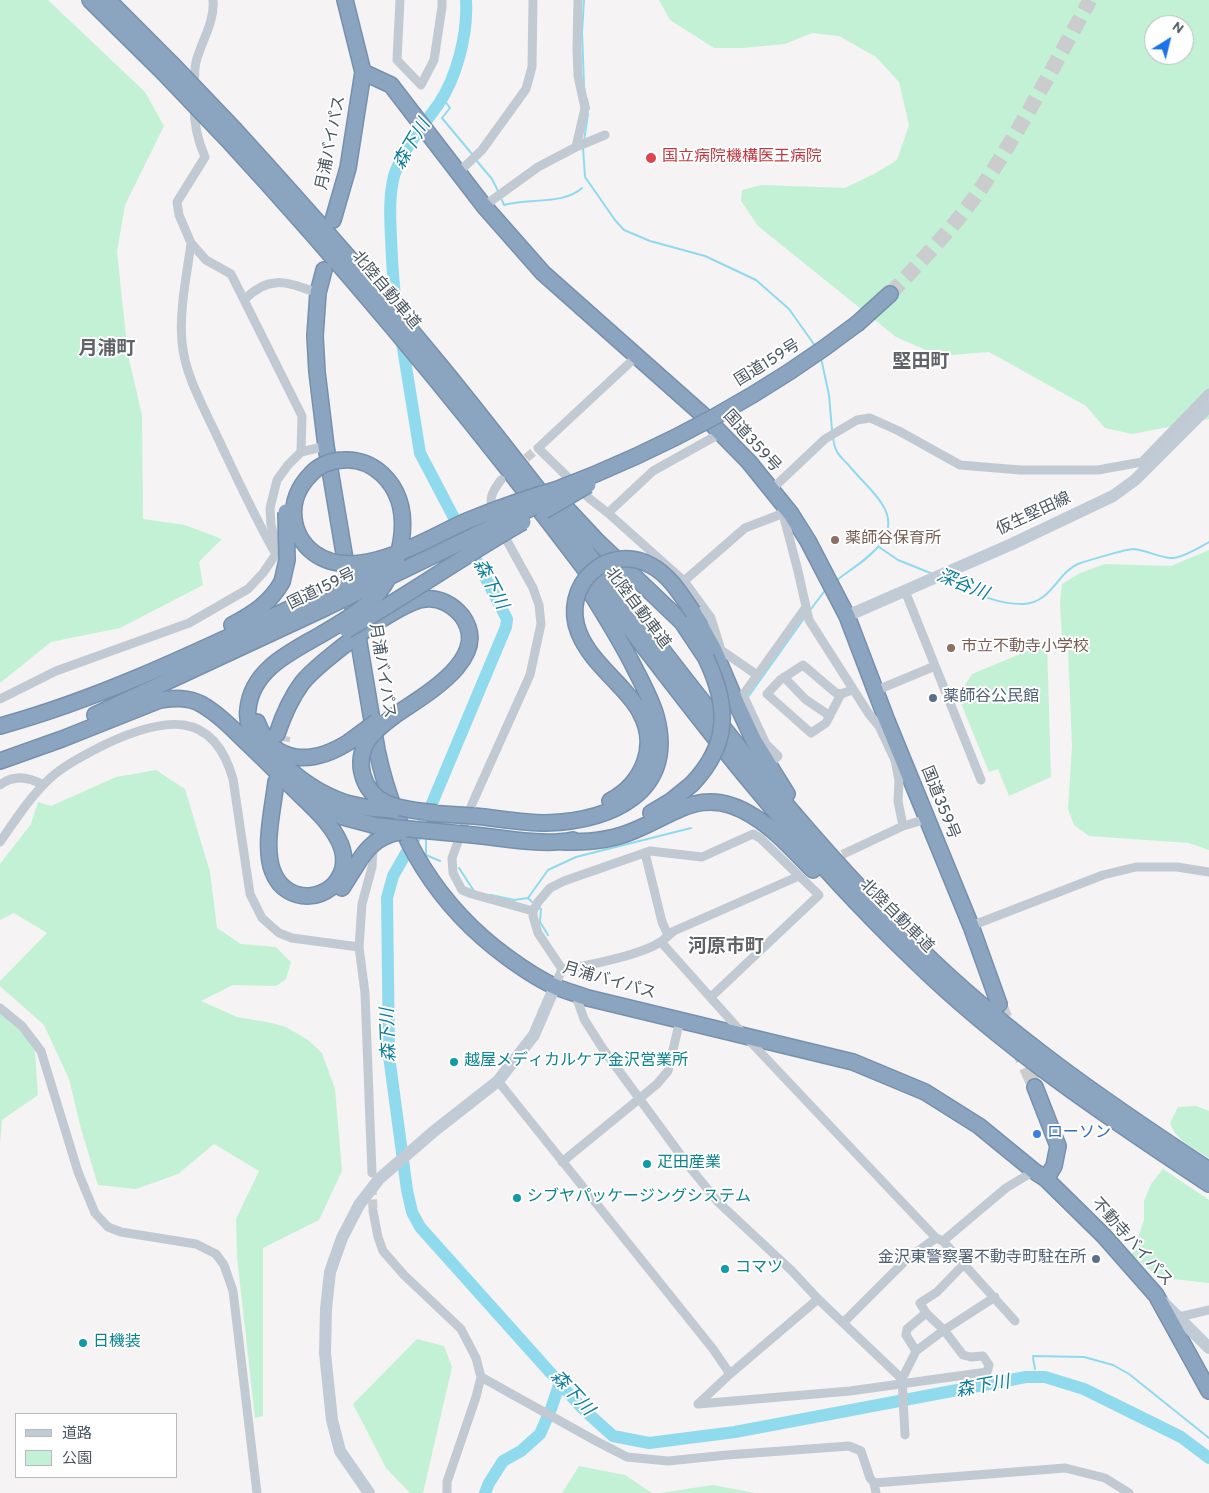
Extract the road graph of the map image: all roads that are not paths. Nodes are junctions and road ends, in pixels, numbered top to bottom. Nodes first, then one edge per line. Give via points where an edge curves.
1 (90, 0) edge
2 (108, 0) edge
3 (213, 0) edge
4 (400, 0) edge
5 (442, 0) edge
6 (533, 0) edge
7 (578, 0) edge
8 (343, 2) edge
9 (167, 68) junction
10 (362, 72) junction
11 (605, 135) dead end
12 (581, 145) junction
13 (459, 172) junction
14 (484, 206) junction
15 (333, 220) dead end
16 (191, 243) junction
17 (324, 270) dead end
18 (318, 293) junction
19 (890, 294) tunnel mouth
20 (244, 300) junction
21 (637, 356) junction
22 (441, 376) junction
23 (1209, 393) edge
24 (454, 402) junction
25 (1209, 406) edge
26 (721, 433) junction
27 (326, 446) junction
28 (654, 447) junction
29 (301, 452) junction
30 (627, 462) junction
31 (501, 480) dead end
32 (562, 488) junction
33 (771, 490) junction
34 (608, 513) junction
35 (784, 513) junction
36 (276, 554) junction
37 (684, 581) junction
38 (905, 591) junction
39 (322, 602) junction
40 (807, 611) junction
41 (847, 616) junction
42 (324, 638) junction
43 (359, 641) junction
44 (935, 666) junction
45 (757, 675) junction
46 (784, 677) junction
47 (111, 687) junction
48 (852, 690) junction
49 (875, 691) junction
50 (841, 694) junction
51 (0, 699) edge
52 (393, 713) junction
53 (830, 716) junction
54 (257, 721) junction
55 (0, 726) edge
56 (884, 727) junction
57 (280, 735) tunnel mouth
58 (264, 754) junction
59 (0, 755) edge
60 (776, 759) dead end
61 (0, 762) edge
62 (276, 780) junction
63 (981, 780) dead end
64 (0, 785) edge
65 (43, 785) junction
66 (309, 798) junction
67 (345, 810) junction
68 (436, 813) junction
69 (395, 814) junction
70 (927, 819) junction
71 (566, 821) junction
72 (903, 826) junction
73 (436, 832) junction
74 (0, 842) edge
75 (564, 842) junction
76 (852, 850) tunnel mouth
77 (645, 853) junction
78 (1209, 872) edge
79 (799, 876) junction
80 (533, 911) junction
81 (971, 926) junction
82 (665, 938) junction
83 (359, 947) junction
84 (918, 956) junction
85 (562, 969) junction
86 (555, 986) junction
87 (575, 993) junction
88 (711, 998) junction
89 (999, 1004) tunnel mouth
90 (0, 1008) edge
91 (680, 1020) junction
92 (744, 1036) junction
93 (498, 1082) junction
94 (1035, 1086) tunnel mouth
95 (640, 1099) junction
96 (562, 1162) junction
97 (1209, 1170) edge
98 (1040, 1175) junction
99 (375, 1176) junction
100 (1209, 1184) edge
101 (374, 1210) tunnel mouth
102 (940, 1240) junction
103 (964, 1264) junction
104 (1156, 1295) junction
105 (995, 1297) junction
106 (818, 1299) junction
107 (1209, 1310) edge
108 (926, 1313) junction
109 (1179, 1317) junction
110 (1015, 1321) dead end
111 (844, 1322) junction
112 (944, 1330) junction
113 (1209, 1348) edge
114 (916, 1351) junction
115 (730, 1374) junction
116 (480, 1377) junction
117 (902, 1384) junction
118 (1209, 1391) edge
119 (904, 1433) dead end
120 (874, 1483) junction
121 (257, 1493) edge
122 (369, 1493) edge
123 (447, 1493) edge
124 (876, 1493) edge
125 (1129, 1493) edge

1 - 9 highway, 北陸自動車道
2 - 9 highway, 北陸自動車道
3 - 16 street via 214,7 196,63 194,95 194,126 205,157 177,202
4 - 5 street via 397,60 420,85 434,60
6 - 13 street via 532,68 526,89 482,150
7 - 12 street via 578,76 585,108
8 - 10 highway
9 - 22 highway, 北陸自動車道, bridge via 356,273
10 - 13 highway, 国道359号 via 392,85
10 - 15 highway, 月浦バイパス via 348,168
11 - 12 street
12 - 14 street via 538,167
13 - 14 highway, 国道359号
14 - 21 highway, 国道359号 via 543,273
16 - 20 street via 206,260 230,274
16 - 36 street via 183,299 184,360 225,453
17 - 18 highway, 月浦バイパス
18 - 20 street via 283,282 267,283
18 - 27 highway, 月浦バイパス via 315,336
19 - 28 highway, 国道159号, bridge via 828,346 750,396
20 - 29 street via 302,416
21 - 26 highway, 国道359号
21 - 34 street via 538,448
22 - 24 highway, 北陸自動車道
22 - 75 highway, bridge via 596,540 682,622 706,658 721,698 722,731 716,752 692,784 658,809 632,822 590,837
22 - 84 highway, 北陸自動車道 via 747,758
23 - 33 street via 1142,462 1098,470 1020,470 960,465 870,418 857,420 827,437
24 - 71 highway via 578,572 630,660 656,716 659,750 654,772 643,789 627,803 609,812
24 - 84 highway, 北陸自動車道 via 733,762 823,868
25 - 38 street, 仮生堅田線 via 1135,480 1114,496
26 - 33 highway, 国道359号
26 - 34 street via 653,471
27 - 29 street
27 - 43 highway, 月浦バイパス
28 - 30 highway, 国道159号, bridge
28 - 32 highway, 国道159号, bridge
29 - 36 street via 277,480 270,508
30 - 39 highway, 国道159号, bridge
30 - 42 highway, bridge via 484,545 384,608
31 - 80 street via 492,492 490,503 494,517 534,588 540,605 541,624 530,675 472,804 452,858 453,873 462,890
32 - 39 highway, 国道159号, bridge via 464,526
32 - 42 highway, bridge via 470,520 404,550 397,552 380,559 342,564 325,560 310,550 299,536 294,520 297,493 306,478 320,467 350,459 373,467 387,479 397,496 402,524 401,543 400,548 399,553 380,591
33 - 35 street
33 - 41 highway, 国道359号 via 808,541
34 - 37 street
35 - 37 street via 744,528
35 - 40 street
36 - 51 street via 248,589 189,622 56,671
37 - 45 street via 711,618 721,650
38 - 41 street, 仮生堅田線
38 - 44 street
39 - 47 highway, 国道159号
39 - 59 highway, 国道159号 via 139,696
40 - 45 street
40 - 48 street via 809,620
41 - 49 highway, 国道359号
42 - 47 highway, bridge via 364,616 382,599 405,560 410,528 407,503 399,484 385,467 359,453 341,452 314,461 294,482 287,500 285,519 288,560 282,582 270,600 255,612
42 - 54 highway via 270,679 260,694
42 - 58 highway via 275,662 253,687 248,704 248,722
43 - 52 highway via 425,607 445,611 459,626 462,639 453,663
43 - 57 highway via 323,661 308,675 290,702
43 - 69 highway, 月浦バイパス via 376,750
44 - 49 street
44 - 63 street
45 - 60 street via 743,695 766,744 778,756
46 - 50 street via 803,665
46 - 53 street via 805,699
46 - 53 street via 767,694 811,733 826,723
47 - 55 highway, 国道159号
48 - 50 street
48 - 56 street
49 - 56 highway, 国道359号
50 - 53 street
52 - 54 highway, bridge via 349,742 311,758 286,755 272,746
52 - 68 highway, bridge via 372,734 362,753 361,768 365,782 373,794 386,802
54 - 67 highway via 268,747 290,770
56 - 70 highway, 国道359号
56 - 72 street via 899,780 898,801
58 - 62 highway
58 - 66 highway
61 - 62 highway via 152,703 176,698 199,703 215,713
62 - 62 highway via 269,846 273,872 283,887 299,896 323,894 341,874 344,860 341,844 324,821
62 - 66 highway
62 - 73 highway, bridge via 263,856 266,872 278,892 291,901 312,904 326,900 342,888 376,840 389,834
64 - 65 street via 22,777
65 - 74 street
65 - 83 street via 83,755 132,732 171,723 200,730 221,748 230,767 250,894 262,918 279,933 292,938
66 - 67 highway
67 - 68 highway, bridge via 369,808
67 - 73 highway, bridge via 377,826
68 - 71 highway, bridge via 543,823
69 - 83 street via 381,813 374,826 372,867 362,904
69 - 86 highway, 月浦バイパス via 434,886 473,930 516,963
70 - 72 street
70 - 81 highway, 国道359号
71 - 84 highway, bridge via 624,793 646,762 648,735 644,719 634,702 587,649 578,632 574,606 582,584 600,566 625,559 644,562 668,578 692,612 714,650 754,741 780,784
72 - 76 street
73 - 75 highway, bridge
75 - 84 highway via 615,838 692,804 732,805 772,830 853,908
77 - 79 street via 702,857 754,834
77 - 80 street via 550,888
77 - 82 street
78 - 81 street via 1177,867 1136,867 1103,875
79 - 82 street via 674,930
79 - 88 street via 819,895
80 - 85 street via 538,933
81 - 89 highway, 国道359号
82 - 85 street via 638,951 587,966
82 - 88 street
83 - 99 street via 365,993
84 - 97 highway, 北陸自動車道 via 1119,1110
84 - 100 highway, 北陸自動車道 via 987,1025 1031,1060 1115,1122
85 - 86 street
86 - 87 highway, 月浦バイパス
86 - 93 street via 534,1035
87 - 91 highway, 月浦バイパス
87 - 95 street via 584,1019 603,1050
88 - 92 street
90 - 121 street via 22,1026 41,1051 78,1172 95,1213 108,1226 121,1232 196,1244 216,1254 224,1265 233,1291
91 - 92 highway, 月浦バイパス
91 - 95 street via 668,1071
92 - 98 highway, 月浦バイパス via 852,1062 925,1092 979,1126
92 - 102 street
93 - 96 street
93 - 99 street
94 - 98 highway via 1058,1146 1054,1166
95 - 96 street
95 - 106 street via 718,1202
96 - 115 street
98 - 102 street via 1006,1188
98 - 104 highway, 不動寺バイパス via 1104,1236
99 - 122 street via 342,1238 330,1272 325,1354 332,1420 340,1451
101 - 116 street via 383,1251 461,1329 476,1358
102 - 103 street
102 - 111 street via 906,1260
103 - 105 street
103 - 108 street via 937,1292 920,1303
104 - 109 street
104 - 118 highway, 不動寺バイパス
105 - 110 street
105 - 112 street
106 - 111 street
106 - 115 street
107 - 109 street
108 - 112 street
108 - 114 street via 907,1328 906,1334
109 - 113 street
111 - 117 street
112 - 114 street
112 - 117 street via 963,1355 983,1356 989,1365 987,1372
114 - 117 street
115 - 117 street via 698,1404
116 - 120 street via 626,1456 668,1461 849,1446 861,1451
116 - 123 street via 447,1482
117 - 119 street
120 - 124 street
120 - 125 street via 1065,1468 1105,1478

